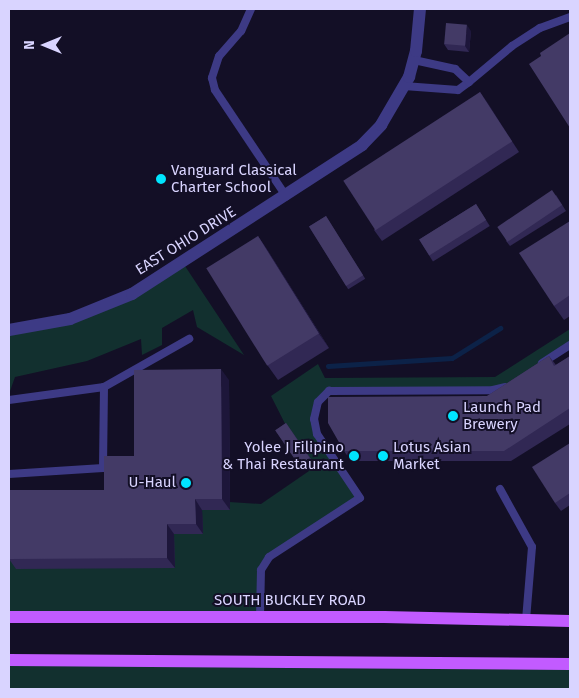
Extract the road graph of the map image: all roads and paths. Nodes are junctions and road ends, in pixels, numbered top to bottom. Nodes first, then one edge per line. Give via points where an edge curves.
1 (251, 9) edge
2 (420, 9) edge
3 (570, 17) edge
4 (414, 60) junction
5 (470, 82) junction
6 (404, 86) junction
7 (286, 196) junction
8 (9, 330) edge
9 (189, 339) dead end
10 (570, 345) edge
11 (533, 369) edge
12 (510, 384) edge
13 (104, 387) junction
14 (9, 400) edge
15 (9, 474) edge
16 (500, 489) dead end
17 (9, 617) edge
18 (260, 617) junction
19 (526, 620) junction
20 (570, 621) edge
21 (9, 660) edge
22 (570, 664) edge

1 - 7 lane via 241,31 219,56 212,78 215,90
2 - 4 street, EAST OHIO DRIVE
3 - 5 lane via 540,28 512,46
4 - 5 lane via 455,68
4 - 6 street, EAST OHIO DRIVE
5 - 6 lane via 458,90
6 - 7 street, EAST OHIO DRIVE via 381,125 362,145
7 - 8 street, EAST OHIO DRIVE via 122,299 70,319
9 - 13 lane
10 - 11 lane
12 - 18 lane via 492,390 329,390 318,402 314,419 317,434 360,498 269,557 261,570
13 - 14 lane
13 - 15 lane via 103,468
16 - 19 lane via 532,547
17 - 18 main road, SOUTH BUCKLEY ROAD
18 - 19 main road, SOUTH BUCKLEY ROAD
19 - 20 main road, SOUTH BUCKLEY ROAD
21 - 22 main road

